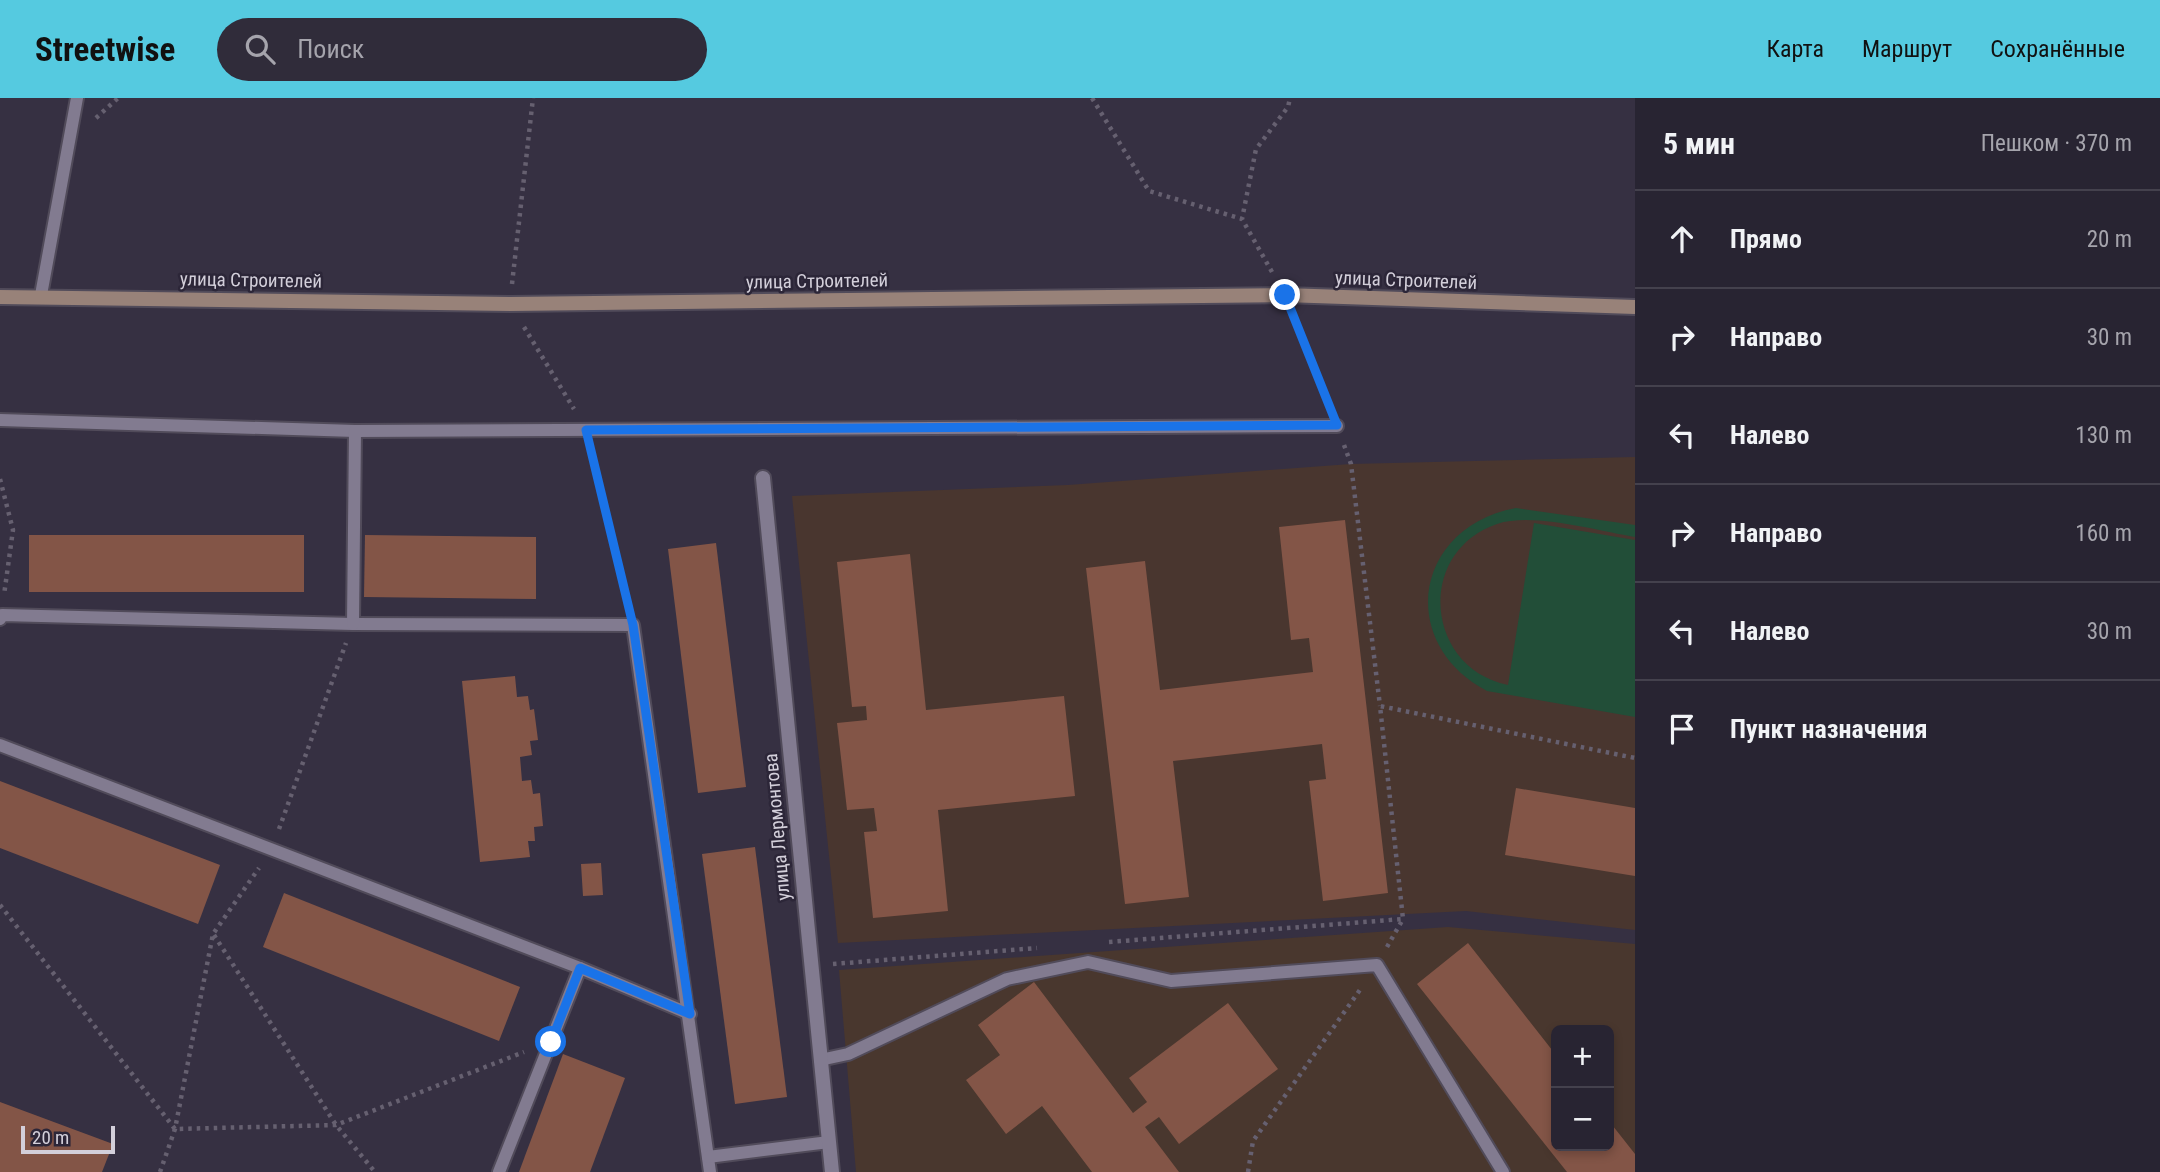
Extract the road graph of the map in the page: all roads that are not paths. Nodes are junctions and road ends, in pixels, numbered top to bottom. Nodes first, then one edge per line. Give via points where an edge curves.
1 (77, 98) edge
2 (41, 295) junction
3 (0, 297) edge
4 (1635, 307) edge
5 (0, 420) edge
6 (1337, 425) road end
7 (355, 431) junction
8 (763, 478) dead end
9 (1, 617) edge
10 (353, 625) junction
11 (0, 745) edge
12 (580, 968) junction
13 (690, 1014) junction
14 (820, 1060) junction
15 (829, 1142) junction
16 (708, 1157) junction
17 (499, 1172) edge
18 (709, 1172) edge
19 (832, 1172) edge
20 (1503, 1172) edge

1 - 2 lane
2 - 3 main road, улица Строителей
2 - 4 main road, улица Строителей via 510,304 1285,295
5 - 7 lane
6 - 7 lane
7 - 10 lane
8 - 14 street, улица Лермонтова
9 - 10 lane
10 - 13 lane via 633,625
11 - 12 lane
12 - 13 lane
12 - 17 lane
13 - 16 lane
14 - 15 street, улица Лермонтова
14 - 20 lane via 848,1054 1007,979 1088,962 1171,981 1377,965
15 - 16 lane
15 - 19 street, улица Лермонтова
16 - 18 lane

